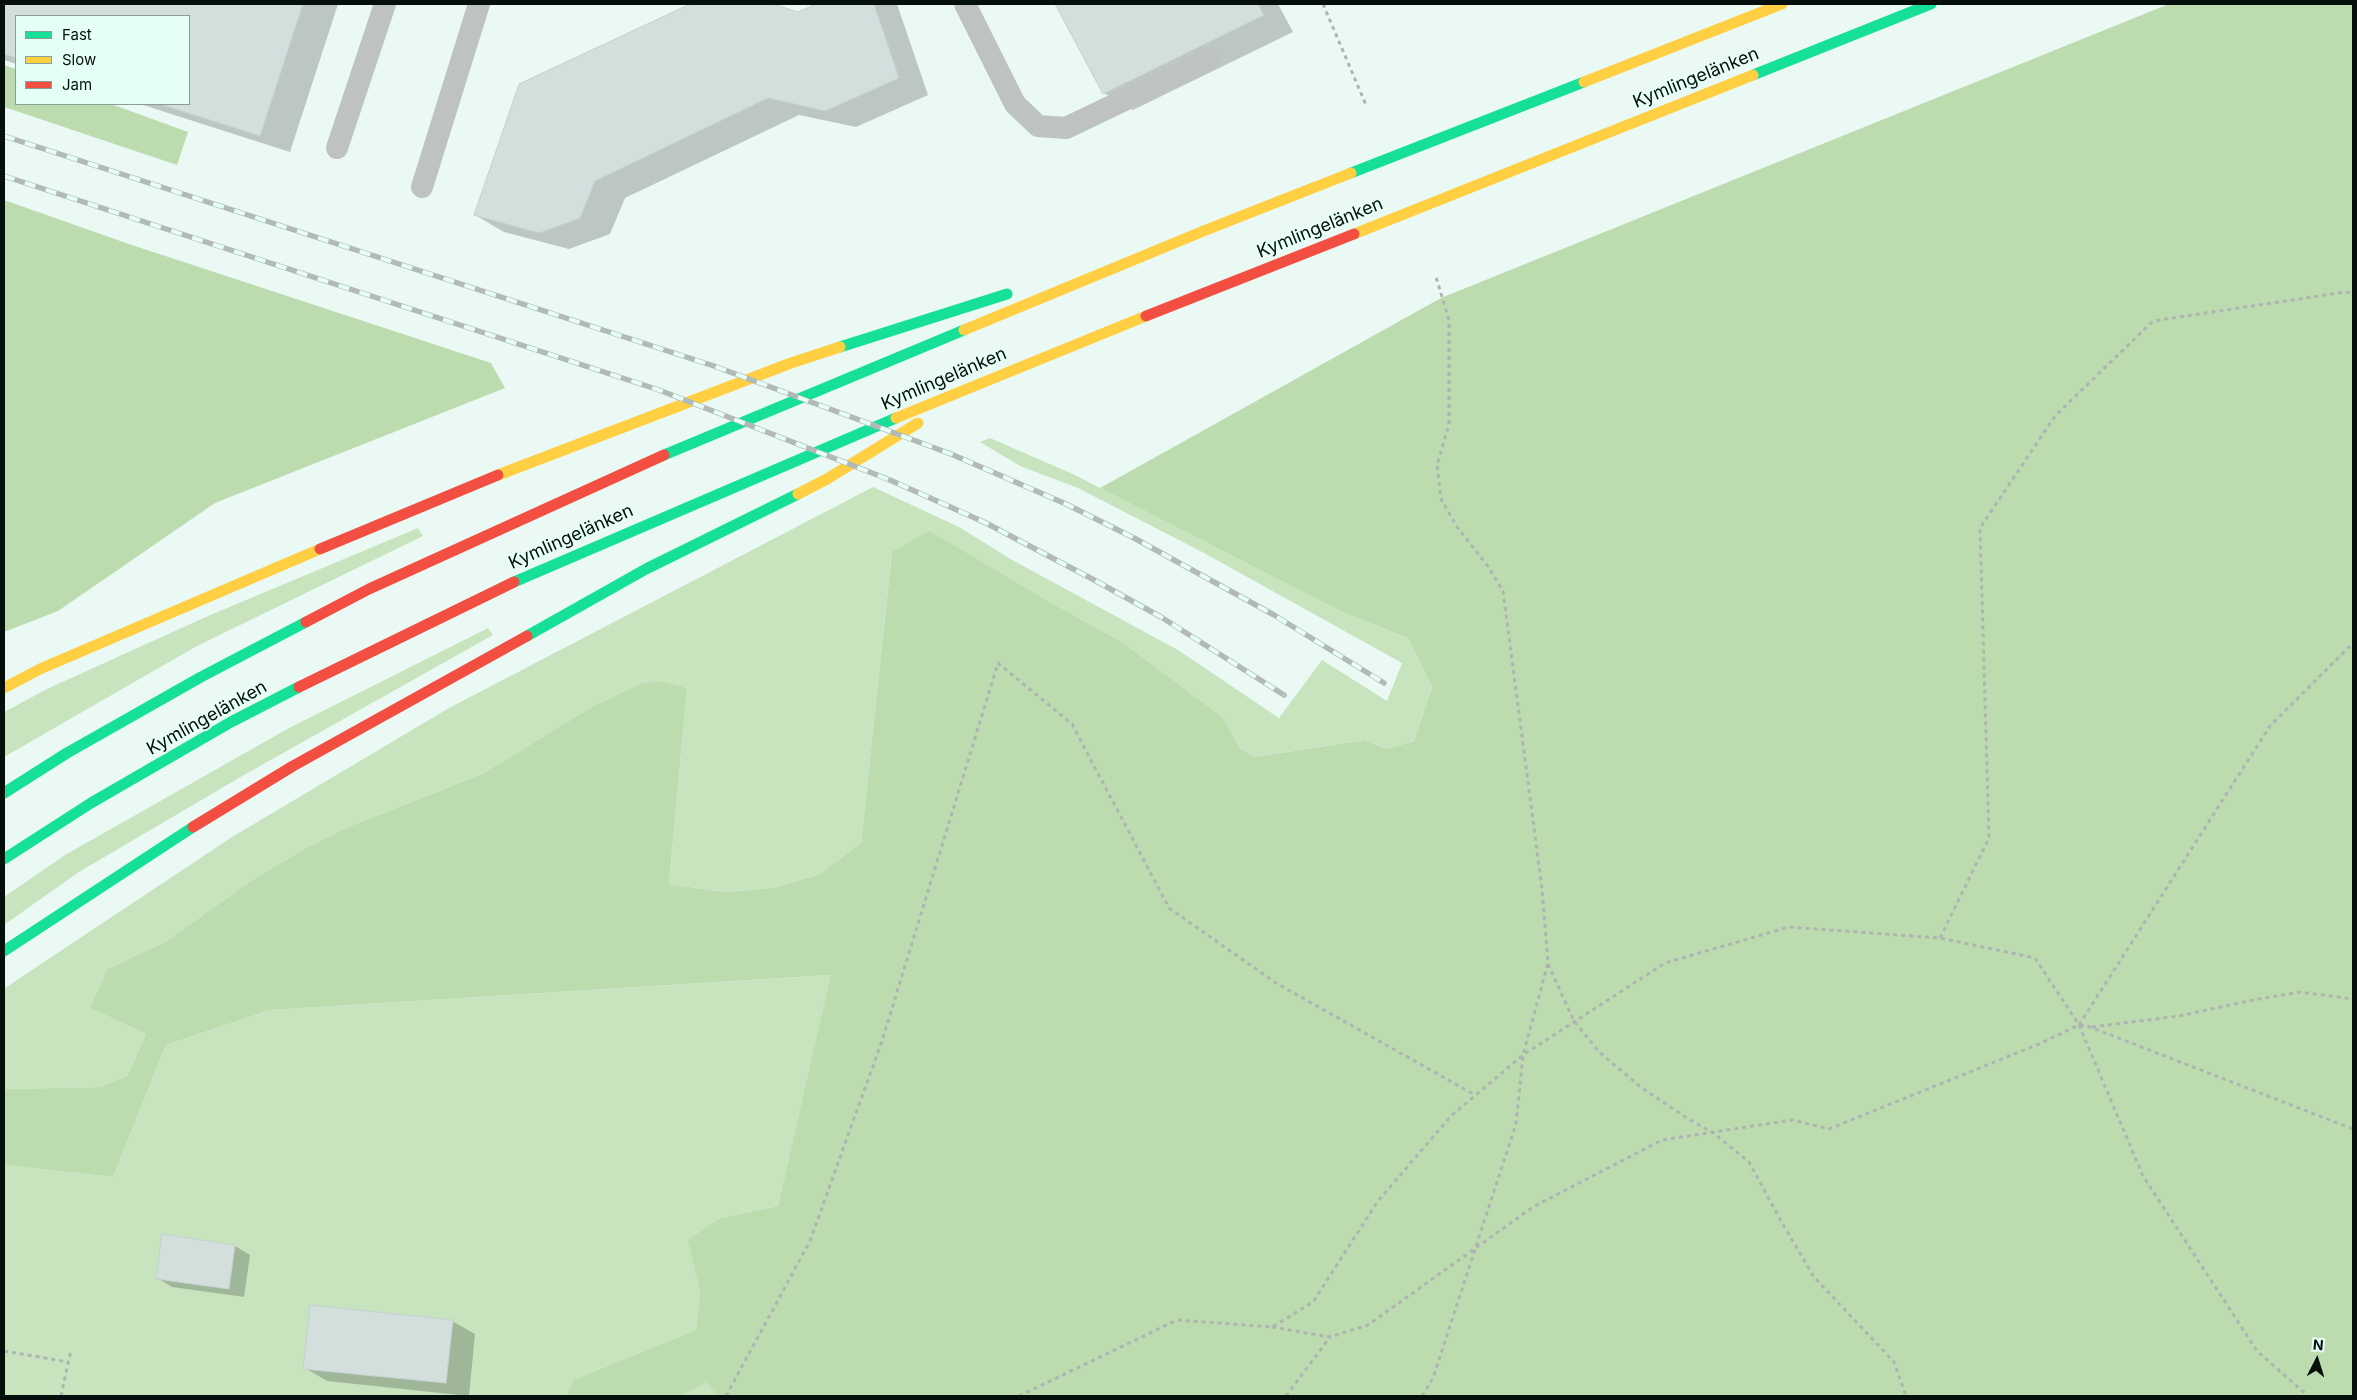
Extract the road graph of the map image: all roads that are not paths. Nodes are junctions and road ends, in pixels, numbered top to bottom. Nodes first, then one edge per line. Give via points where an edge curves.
1 (385, 4) edge
2 (479, 4) edge
3 (965, 4) edge
4 (1782, 4) edge
5 (1931, 4) edge
6 (1208, 60) dead end
7 (337, 148) dead end
8 (422, 187) dead end
9 (1206, 230) junction
10 (1065, 275) dead end
11 (1018, 290) dead end
12 (996, 376) junction
13 (4, 688) edge
14 (4, 793) edge
15 (4, 859) edge
16 (4, 951) edge

1 - 7 lane
2 - 8 lane
3 - 6 lane via 1015,104 1038,126 1066,128
4 - 9 highway, Kymlingelänken
5 - 12 highway, Kymlingelänken
9 - 10 highway
9 - 14 highway, Kymlingelänken via 706,436 369,589 66,753
11 - 13 highway via 791,363 462,489 40,669
12 - 15 highway, Kymlingelänken via 546,566 390,641 231,722 91,803
12 - 16 highway via 827,479 646,569 293,766 168,842

